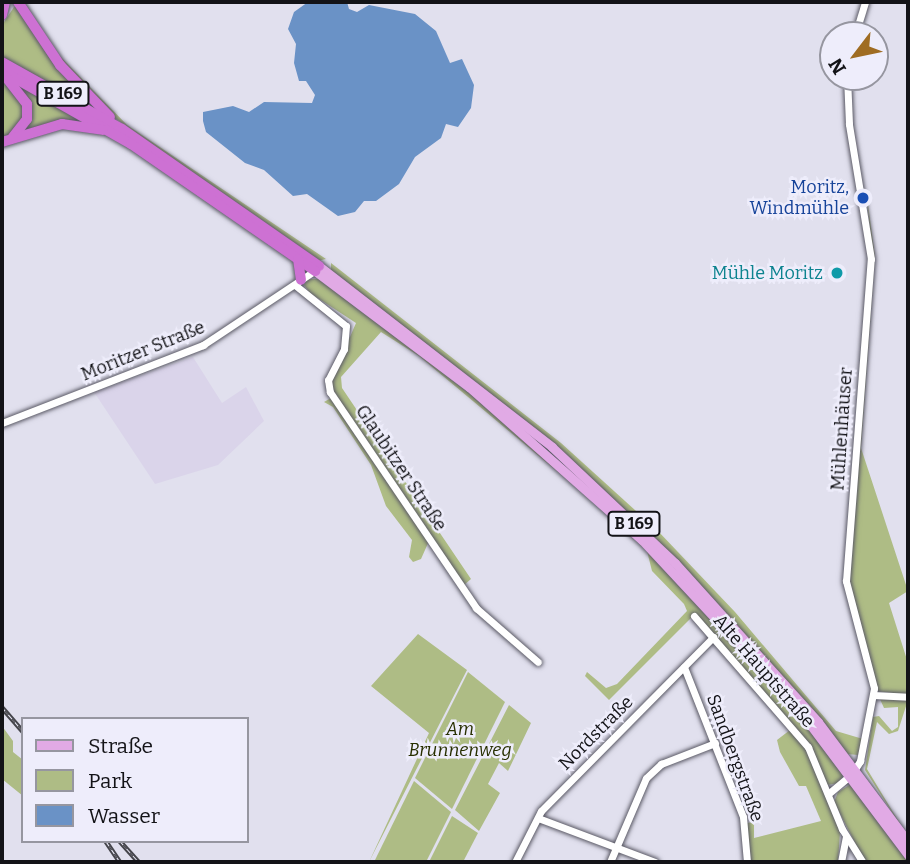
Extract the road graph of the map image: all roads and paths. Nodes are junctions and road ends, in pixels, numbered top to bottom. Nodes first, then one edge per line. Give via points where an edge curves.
1 (5, 2) edge
2 (18, 2) edge
3 (866, 2) edge
4 (2, 15) edge
5 (860, 21) edge
6 (2, 62) edge
7 (2, 72) edge
8 (848, 91) edge
9 (118, 131) junction
10 (4, 142) edge
11 (298, 259) junction
12 (317, 269) junction
13 (298, 282) junction
14 (2, 423) edge
15 (694, 616) dead end
16 (713, 637) junction
17 (538, 663) dead end
18 (684, 667) junction
19 (873, 695) junction
20 (908, 697) edge
21 (715, 743) junction
22 (853, 772) junction
23 (828, 794) junction
24 (538, 818) junction
25 (846, 836) junction
26 (908, 842) edge
27 (616, 848) junction
28 (908, 855) edge
29 (515, 862) edge
30 (610, 862) edge
31 (655, 862) edge
32 (747, 862) edge
33 (841, 862) edge
34 (863, 862) edge

1 - 4 highway
2 - 9 highway, B 169 via 60,65
3 - 5 street
6 - 9 highway, B 169
7 - 9 highway, B 169
7 - 10 highway, B 169 via 22,92 28,114 21,132
8 - 19 street, Mühlenhäuser via 870,258 846,581
9 - 10 highway, B 169 via 62,124
9 - 11 highway, B 169
9 - 12 highway, B 169
11 - 12 highway, B 169
11 - 13 highway
12 - 13 street, Moritzer Straße
12 - 22 main road, B 169 via 468,387 593,493 729,630
13 - 14 street, Moritzer Straße via 203,345
13 - 17 street, Glaubitzer Straße via 346,326 344,349 328,380 330,393 476,608
15 - 16 street, Alte Hauptstraße
16 - 18 street, Nordstraße
16 - 23 street, Alte Hauptstraße via 808,747
18 - 21 street, Sandbergstraße
18 - 24 street, Nordstraße
19 - 20 street
19 - 22 street, Mühlenhäuser
21 - 27 street via 661,764 646,778
21 - 32 street, Sandbergstraße via 744,822
22 - 23 street
22 - 26 main road, B 169
22 - 28 main road, B 169
23 - 25 street, Alte Hauptstraße
24 - 27 street
24 - 29 street, Nordstraße
25 - 33 street
25 - 34 street, Alte Hauptstraße
27 - 30 street
27 - 31 street

